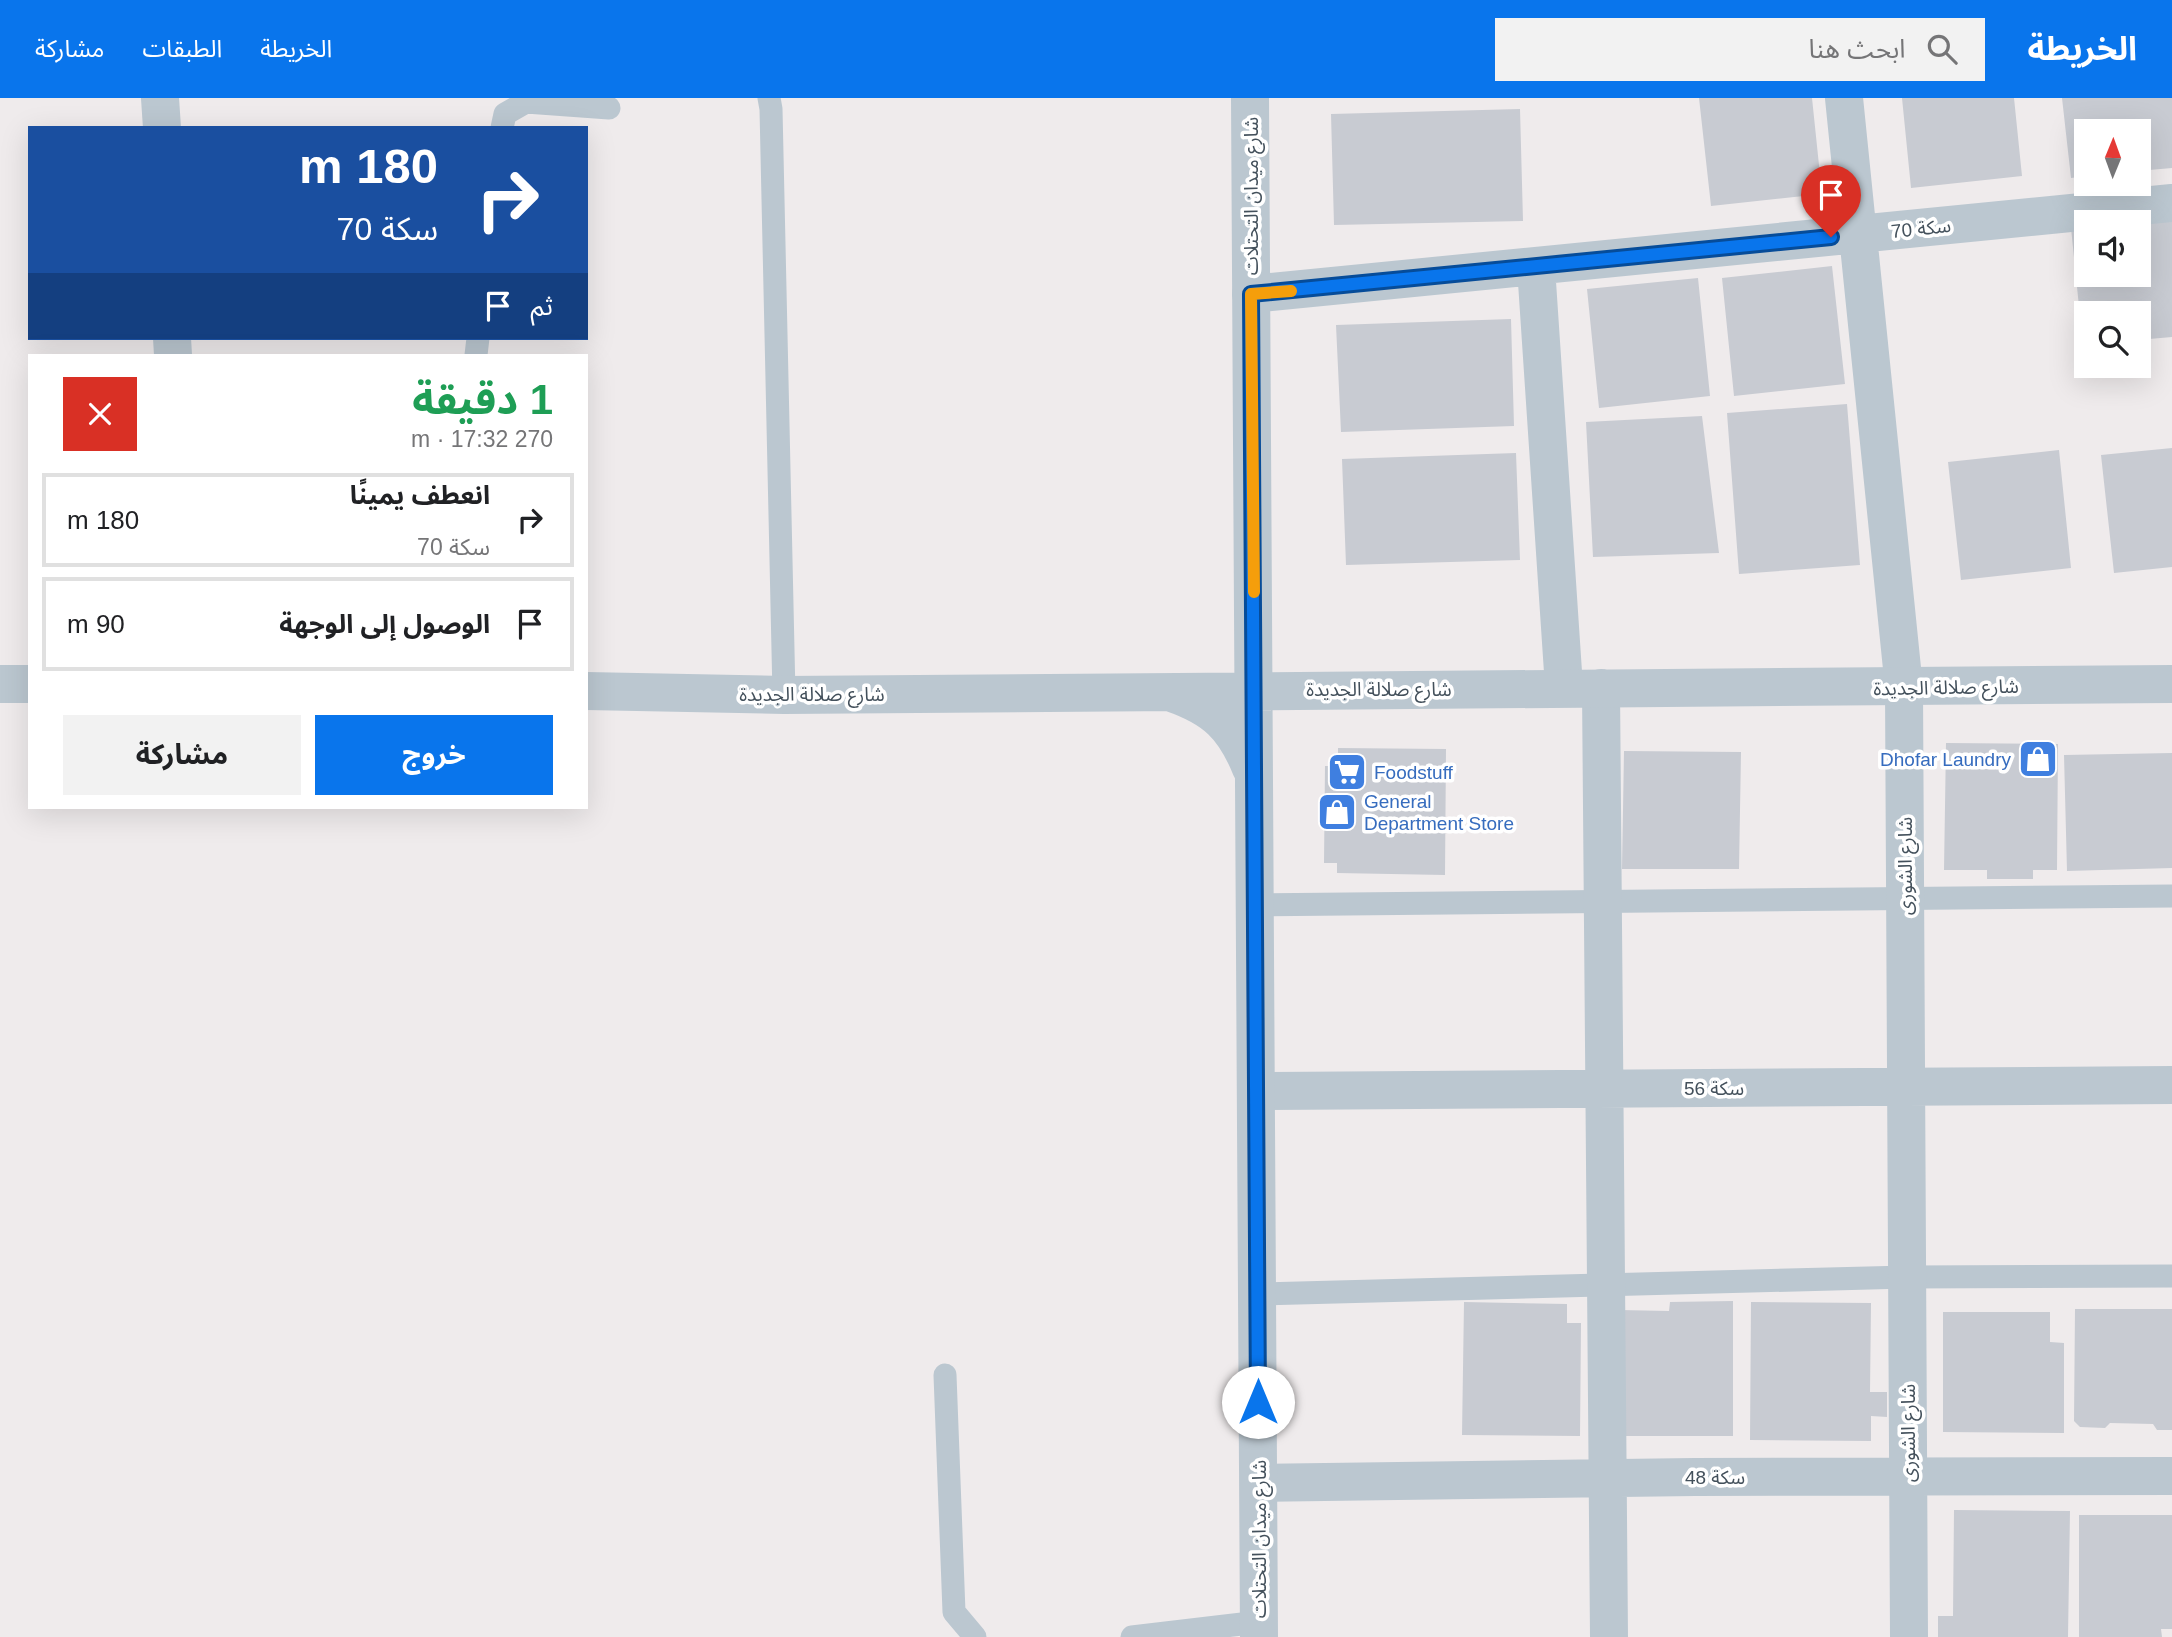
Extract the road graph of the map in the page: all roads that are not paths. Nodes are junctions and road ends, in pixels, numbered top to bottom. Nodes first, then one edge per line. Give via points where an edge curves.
1 (160, 98) edge
2 (769, 98) edge
3 (1251, 98) edge
4 (1844, 98) edge
5 (609, 108) dead end
6 (162, 126) edge
7 (502, 126) edge
8 (2172, 204) edge
9 (1858, 235) junction
10 (1536, 267) junction
11 (1251, 294) junction
12 (1254, 610) junction
13 (0, 684) edge
14 (28, 684) edge
15 (2172, 684) edge
16 (1564, 687) junction
17 (1601, 688) junction
18 (1904, 688) junction
19 (1254, 690) junction
20 (588, 691) edge
21 (1167, 691) junction
22 (784, 695) junction
23 (1254, 777) junction
24 (2172, 897) edge
25 (1905, 899) junction
26 (1604, 902) junction
27 (1255, 905) junction
28 (2172, 1085) edge
29 (1906, 1087) junction
30 (1605, 1088) junction
31 (1256, 1091) junction
32 (2172, 1276) edge
33 (1907, 1277) junction
34 (1606, 1285) junction
35 (1257, 1294) junction
36 (945, 1375) dead end
37 (2172, 1476) edge
38 (1608, 1478) junction
39 (1908, 1478) junction
40 (1259, 1483) junction
41 (1259, 1630) edge
42 (975, 1637) edge
43 (1132, 1637) edge
44 (1609, 1637) edge
45 (1909, 1637) edge

1 - 6 street
2 - 22 lane
3 - 11 street, شارع ميدان التحتلات
4 - 9 street, شارع الشورى
5 - 7 lane via 526,102 505,114
8 - 9 street, سكة 70
9 - 10 street, سكة 70
9 - 18 street, شارع الشورى
10 - 11 street, سكة 70
10 - 16 street
11 - 12 street, شارع ميدان التحتلات
12 - 19 street, شارع ميدان التحتلات
12 - 21 street via 1238,643 1219,667 1195,684
13 - 14 street
15 - 18 street, شارع صلالة الجديدة
16 - 17 street, شارع صلالة الجديدة
16 - 19 street, شارع صلالة الجديدة
17 - 18 street, شارع صلالة الجديدة
17 - 26 street
18 - 25 street, شارع الشورى
19 - 21 street, شارع صلالة الجديدة
19 - 23 street, شارع ميدان التحتلات
20 - 22 street, شارع صلالة الجديدة
21 - 22 street, شارع صلالة الجديدة
21 - 23 street via 1203,705 1228,725
23 - 27 street, شارع ميدان التحتلات
24 - 25 lane
25 - 26 lane
25 - 29 street, شارع الشورى
26 - 27 lane
26 - 30 street
27 - 31 street, شارع ميدان التحتلات
28 - 29 street, سكة 56
29 - 30 street, سكة 56
29 - 33 street, شارع الشورى
30 - 31 street, سكة 56
30 - 34 street
31 - 35 street, شارع ميدان التحتلات
32 - 33 lane
33 - 34 lane
33 - 39 street, شارع الشورى
34 - 35 lane
34 - 38 street
35 - 40 street, شارع ميدان التحتلات
36 - 42 lane via 954,1612
37 - 39 street, سكة 48
38 - 39 street, سكة 48
38 - 40 street, سكة 48
38 - 44 street
39 - 45 street, شارع الشورى
40 - 41 street, شارع ميدان التحتلات
41 - 43 lane

